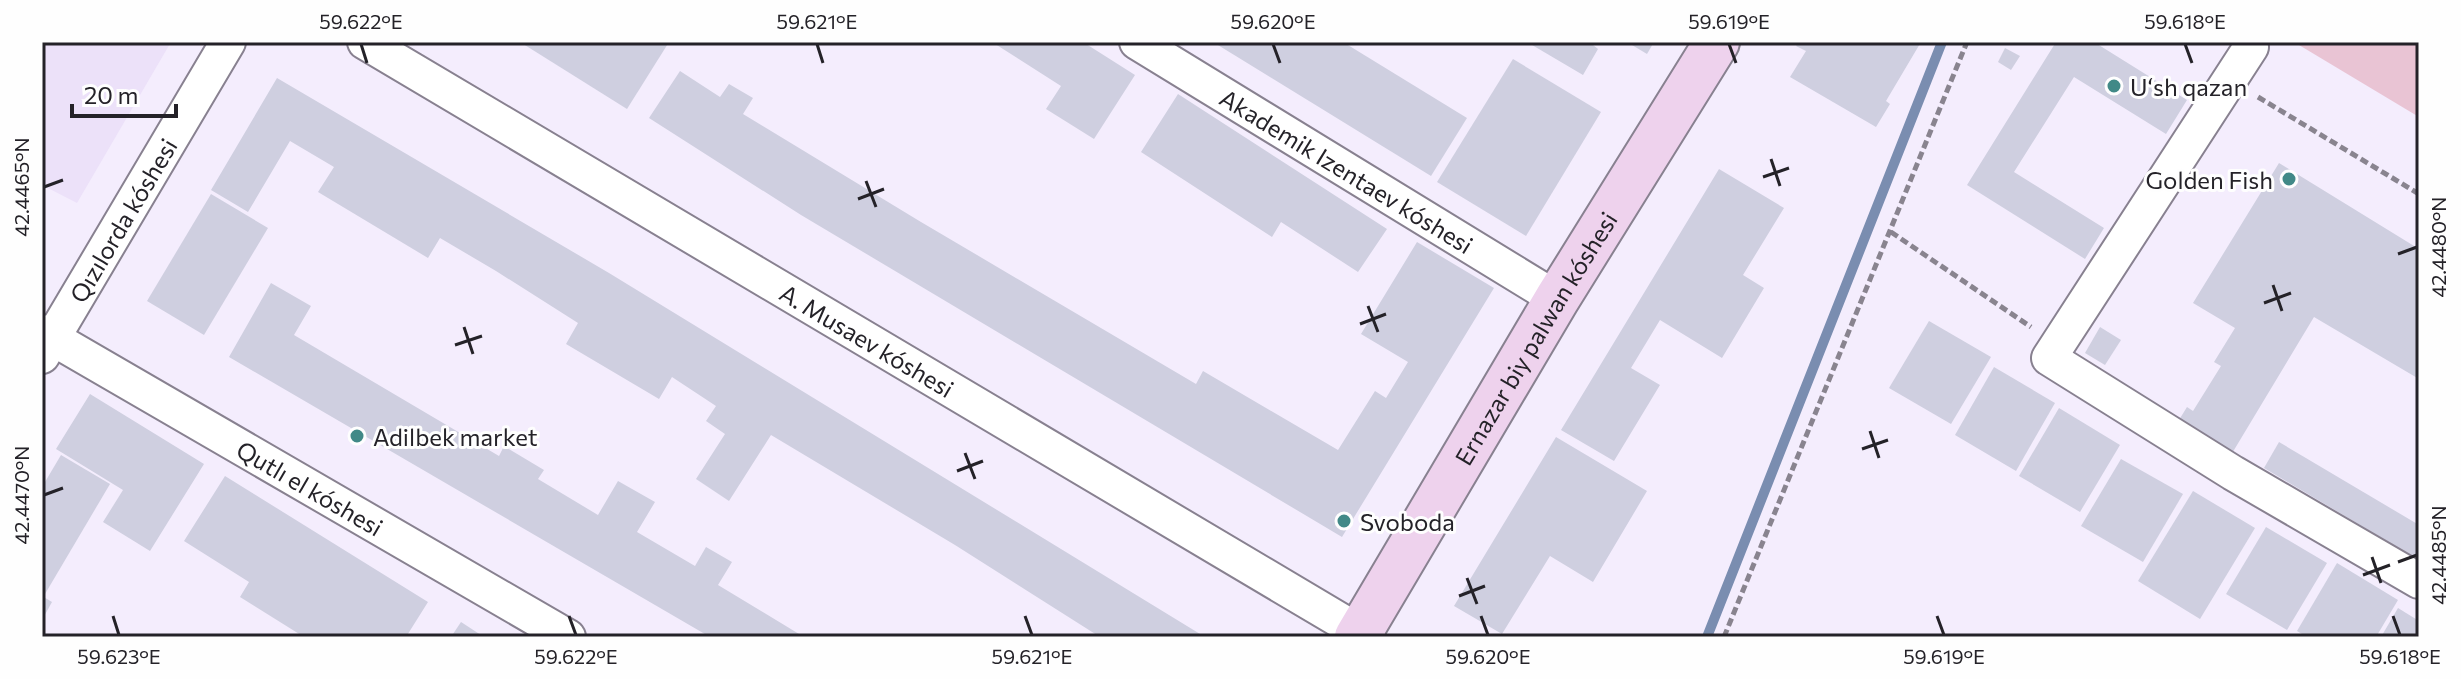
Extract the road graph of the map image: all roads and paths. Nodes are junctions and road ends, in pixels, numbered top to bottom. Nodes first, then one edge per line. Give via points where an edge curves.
1 (228, 42) edge
2 (365, 42) edge
3 (1137, 42) edge
4 (1717, 42) edge
5 (1967, 42) edge
6 (2251, 47) dead end
7 (2229, 80) junction
8 (2419, 194) edge
9 (1891, 232) junction
10 (1557, 299) junction
11 (45, 342) edge
12 (2058, 345) junction
13 (2419, 581) edge
14 (1362, 635) edge
15 (568, 637) edge
16 (1724, 637) edge

1 - 11 street, Qızılorda kóshesi
2 - 14 street, A. Musaev kóshesi
3 - 10 street, Akademik Izentaev kóshesi
4 - 10 street, Ernazar biy palwan kóshesi
5 - 9 path
6 - 7 street
7 - 8 path
7 - 12 street
9 - 12 path
9 - 16 path
10 - 14 street, Ernazar biy palwan kóshesi
11 - 15 street, Qutlı el kóshesi
12 - 13 street via 2049,358

